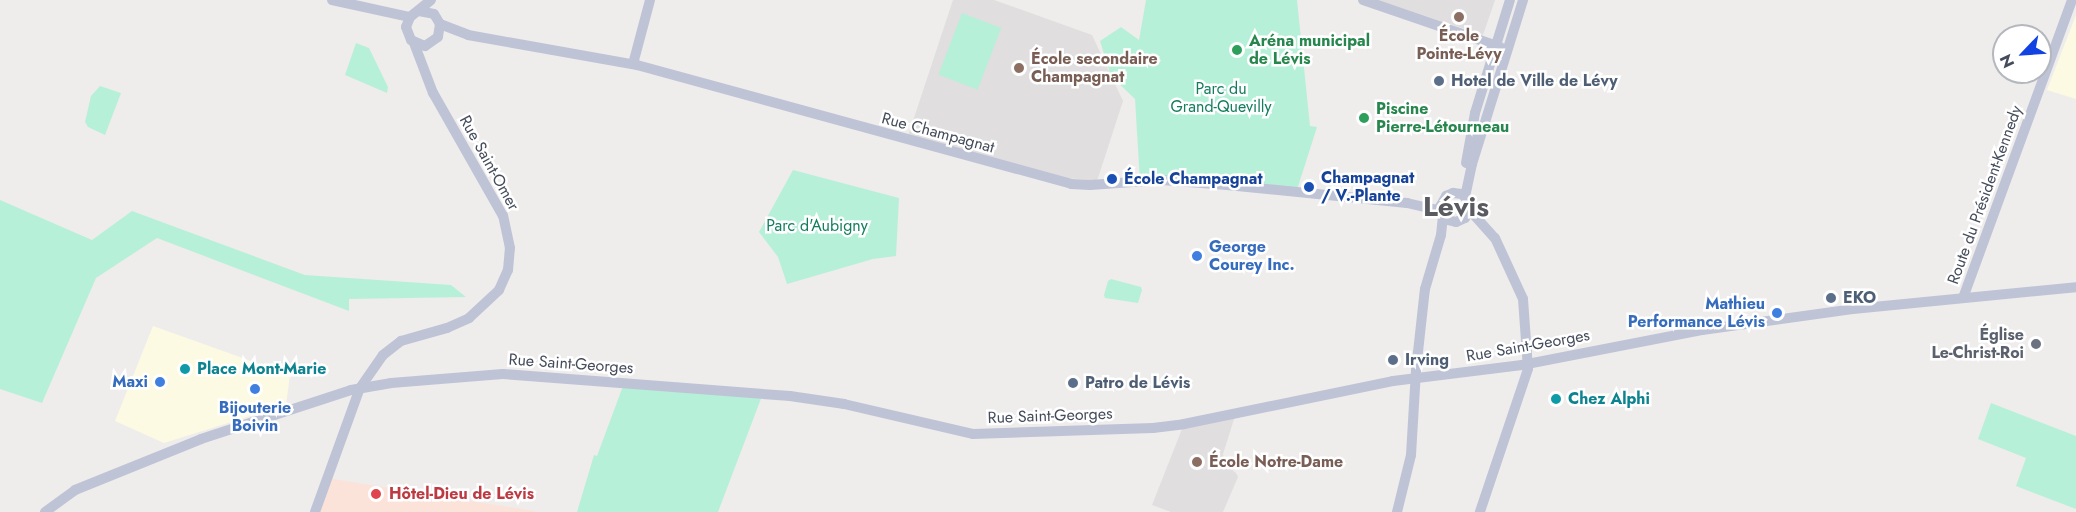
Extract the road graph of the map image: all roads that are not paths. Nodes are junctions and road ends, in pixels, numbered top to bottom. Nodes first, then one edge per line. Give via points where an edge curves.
1 (332, 0) edge
2 (431, 0) edge
3 (437, 0) edge
4 (650, 0) edge
5 (1364, 0) edge
6 (1510, 0) edge
7 (1523, 0) edge
8 (2072, 0) edge
9 (374, 11) junction
10 (414, 14) junction
11 (437, 19) junction
12 (406, 32) junction
13 (468, 35) junction
14 (434, 40) junction
15 (414, 43) junction
16 (1494, 45) junction
17 (1506, 49) junction
18 (633, 64) junction
19 (423, 69) junction
20 (1448, 195) junction
21 (1468, 202) junction
22 (1407, 204) junction
23 (1442, 214) junction
24 (1456, 222) junction
25 (2076, 286) edge
26 (1963, 298) junction
27 (1423, 315) junction
28 (383, 355) junction
29 (1528, 363) junction
30 (1415, 378) junction
31 (391, 382) junction
32 (360, 388) junction
33 (45, 512) edge
34 (315, 512) edge
35 (1396, 512) edge
36 (1480, 512) edge

1 - 9 street
2 - 10 street
3 - 11 street
4 - 18 street
5 - 16 street
6 - 16 street
7 - 17 street
8 - 26 street, Route du Président-Kennedy
9 - 10 street
9 - 12 street via 399,23
10 - 11 street, Rue Champagnat
10 - 12 street
11 - 13 street, Rue Champagnat
11 - 14 street
12 - 15 street, Rue Saint-Omer
13 - 14 street, Rue Champagnat
13 - 18 street, Rue Champagnat
14 - 15 street, Rue Champagnat
14 - 19 street
15 - 19 street, Rue Saint-Omer
16 - 17 street
16 - 20 street via 1464,171
17 - 21 street via 1472,164
18 - 22 street, Rue Champagnat via 1071,184 1162,180
19 - 28 street, Rue Saint-Omer via 503,216 510,260 499,290 469,318 400,341
20 - 21 street
20 - 22 street, Rue Champagnat
20 - 23 street
21 - 24 street via 1465,218
21 - 29 street via 1495,238 1523,299
22 - 23 street, Rue Champagnat
23 - 24 street, Rue Champagnat
23 - 27 street
24 - 27 street via 1448,231
25 - 26 street, Rue Saint-Georges
26 - 29 street, Rue Saint-Georges via 1807,314
27 - 30 street
28 - 31 street via 376,376
28 - 32 street, Rue Saint-Omer
29 - 30 street, Rue Saint-Georges
29 - 36 street via 1528,375
30 - 31 street, Rue Saint-Georges via 1166,427 992,434 965,433 827,401 778,395 503,374
30 - 35 street via 1412,455
31 - 32 street, Rue Saint-Georges
32 - 33 street, Rue Saint-Georges via 168,451 75,490
32 - 34 street, Rue Saint-Omer

